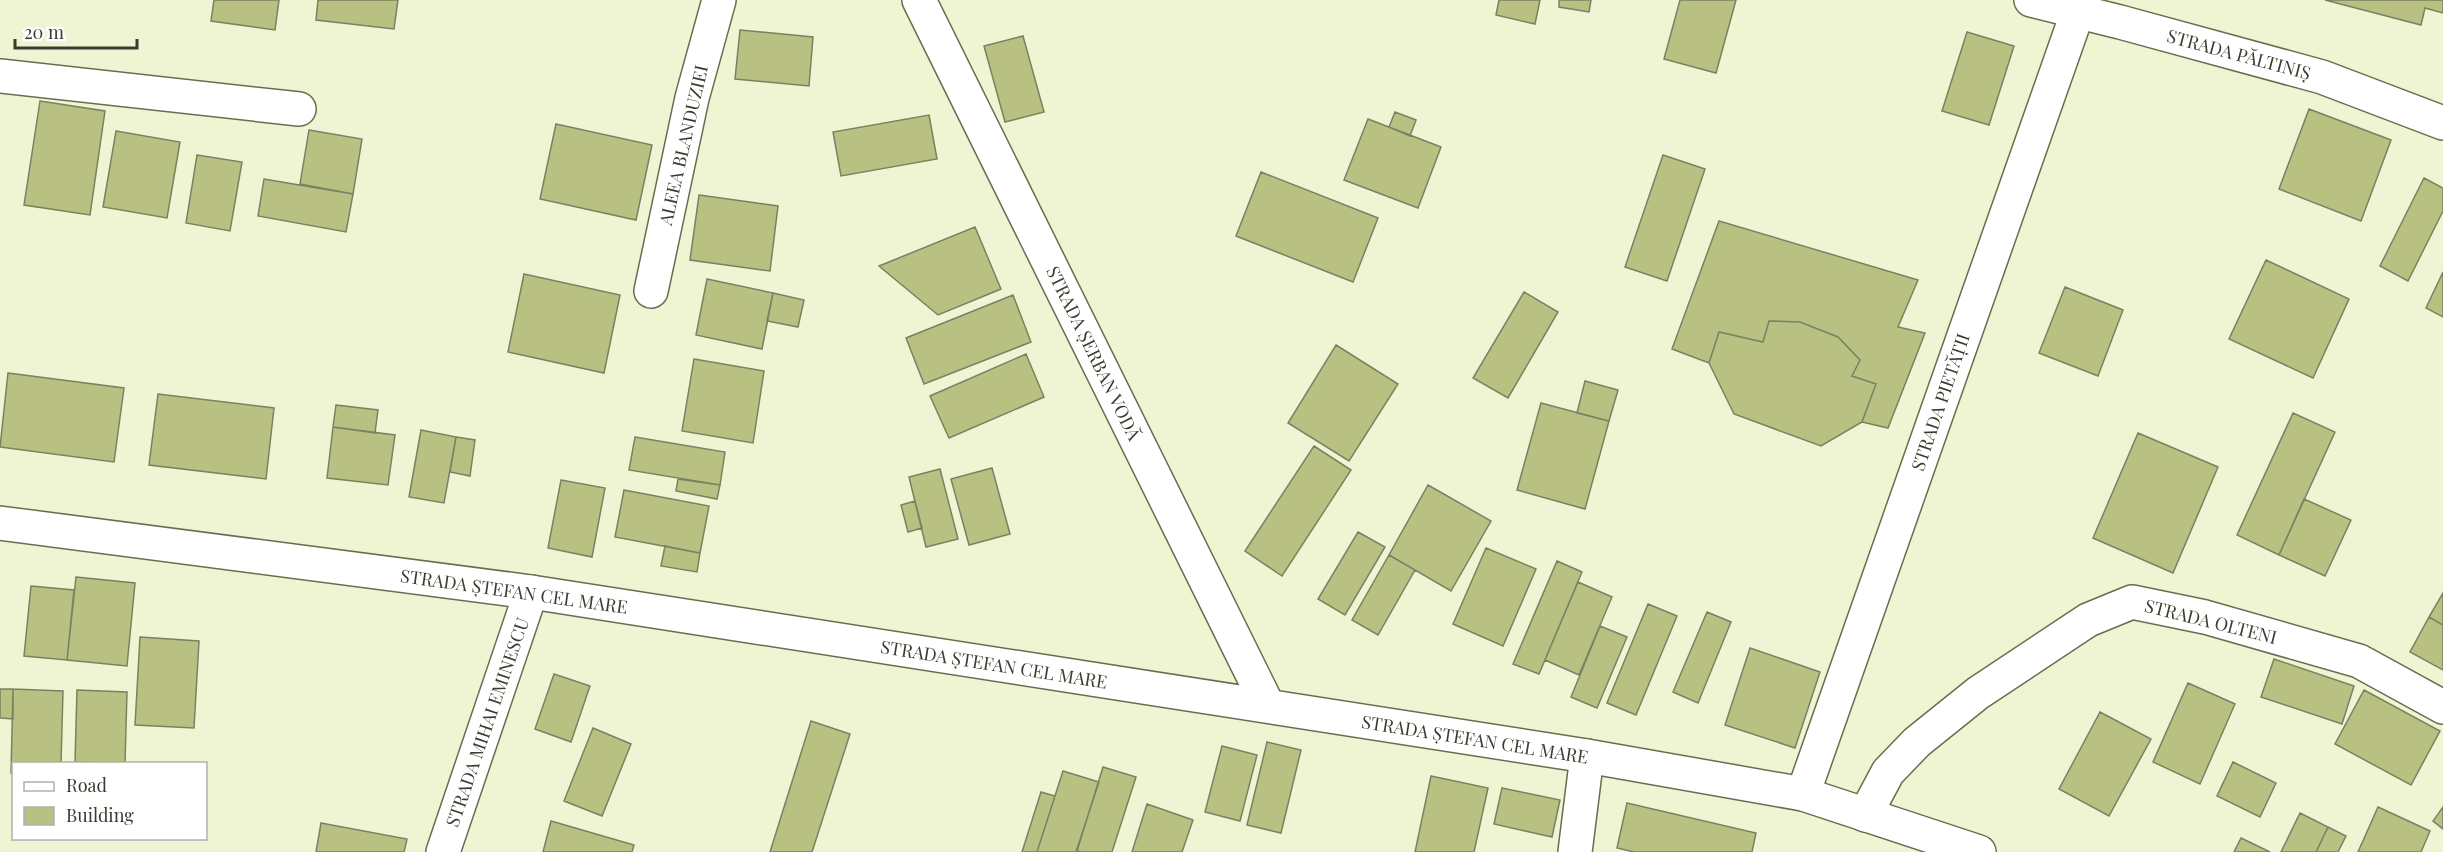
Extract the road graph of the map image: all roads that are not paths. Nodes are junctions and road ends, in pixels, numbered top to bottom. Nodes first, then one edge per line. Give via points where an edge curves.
1 (719, 0) edge
2 (919, 0) edge
3 (2031, 0) edge
4 (2078, 11) junction
5 (0, 76) edge
6 (299, 109) dead end
7 (2443, 123) edge
8 (651, 291) dead end
9 (0, 523) edge
10 (531, 592) junction
11 (1268, 706) junction
12 (2443, 707) edge
13 (1587, 756) junction
14 (1803, 794) junction
15 (1865, 815) junction
16 (443, 852) edge
17 (1575, 852) edge
18 (1979, 852) edge

1 - 8 street, ALEEA BLANDUZIEI via 692,98
2 - 11 street, STRADA ȘERBAN VODĂ
3 - 4 street, STRADA PĂLTINIȘ
4 - 7 street, STRADA PĂLTINIȘ via 2322,77
4 - 14 street, STRADA PIETĂȚII
5 - 6 street
9 - 10 street, STRADA ȘTEFAN CEL MARE
10 - 11 street, STRADA ȘTEFAN CEL MARE
10 - 16 street, STRADA MIHAI EMINESCU
11 - 13 street, STRADA ȘTEFAN CEL MARE
12 - 15 street, STRADA OLTENI via 2359,661 2205,617 2133,602 2088,620 1978,693 1917,742 1888,772
13 - 14 street, STRADA ȘTEFAN CEL MARE
13 - 17 street
14 - 15 street, STRADA ȘTEFAN CEL MARE
15 - 18 street, STRADA ȘTEFAN CEL MARE

